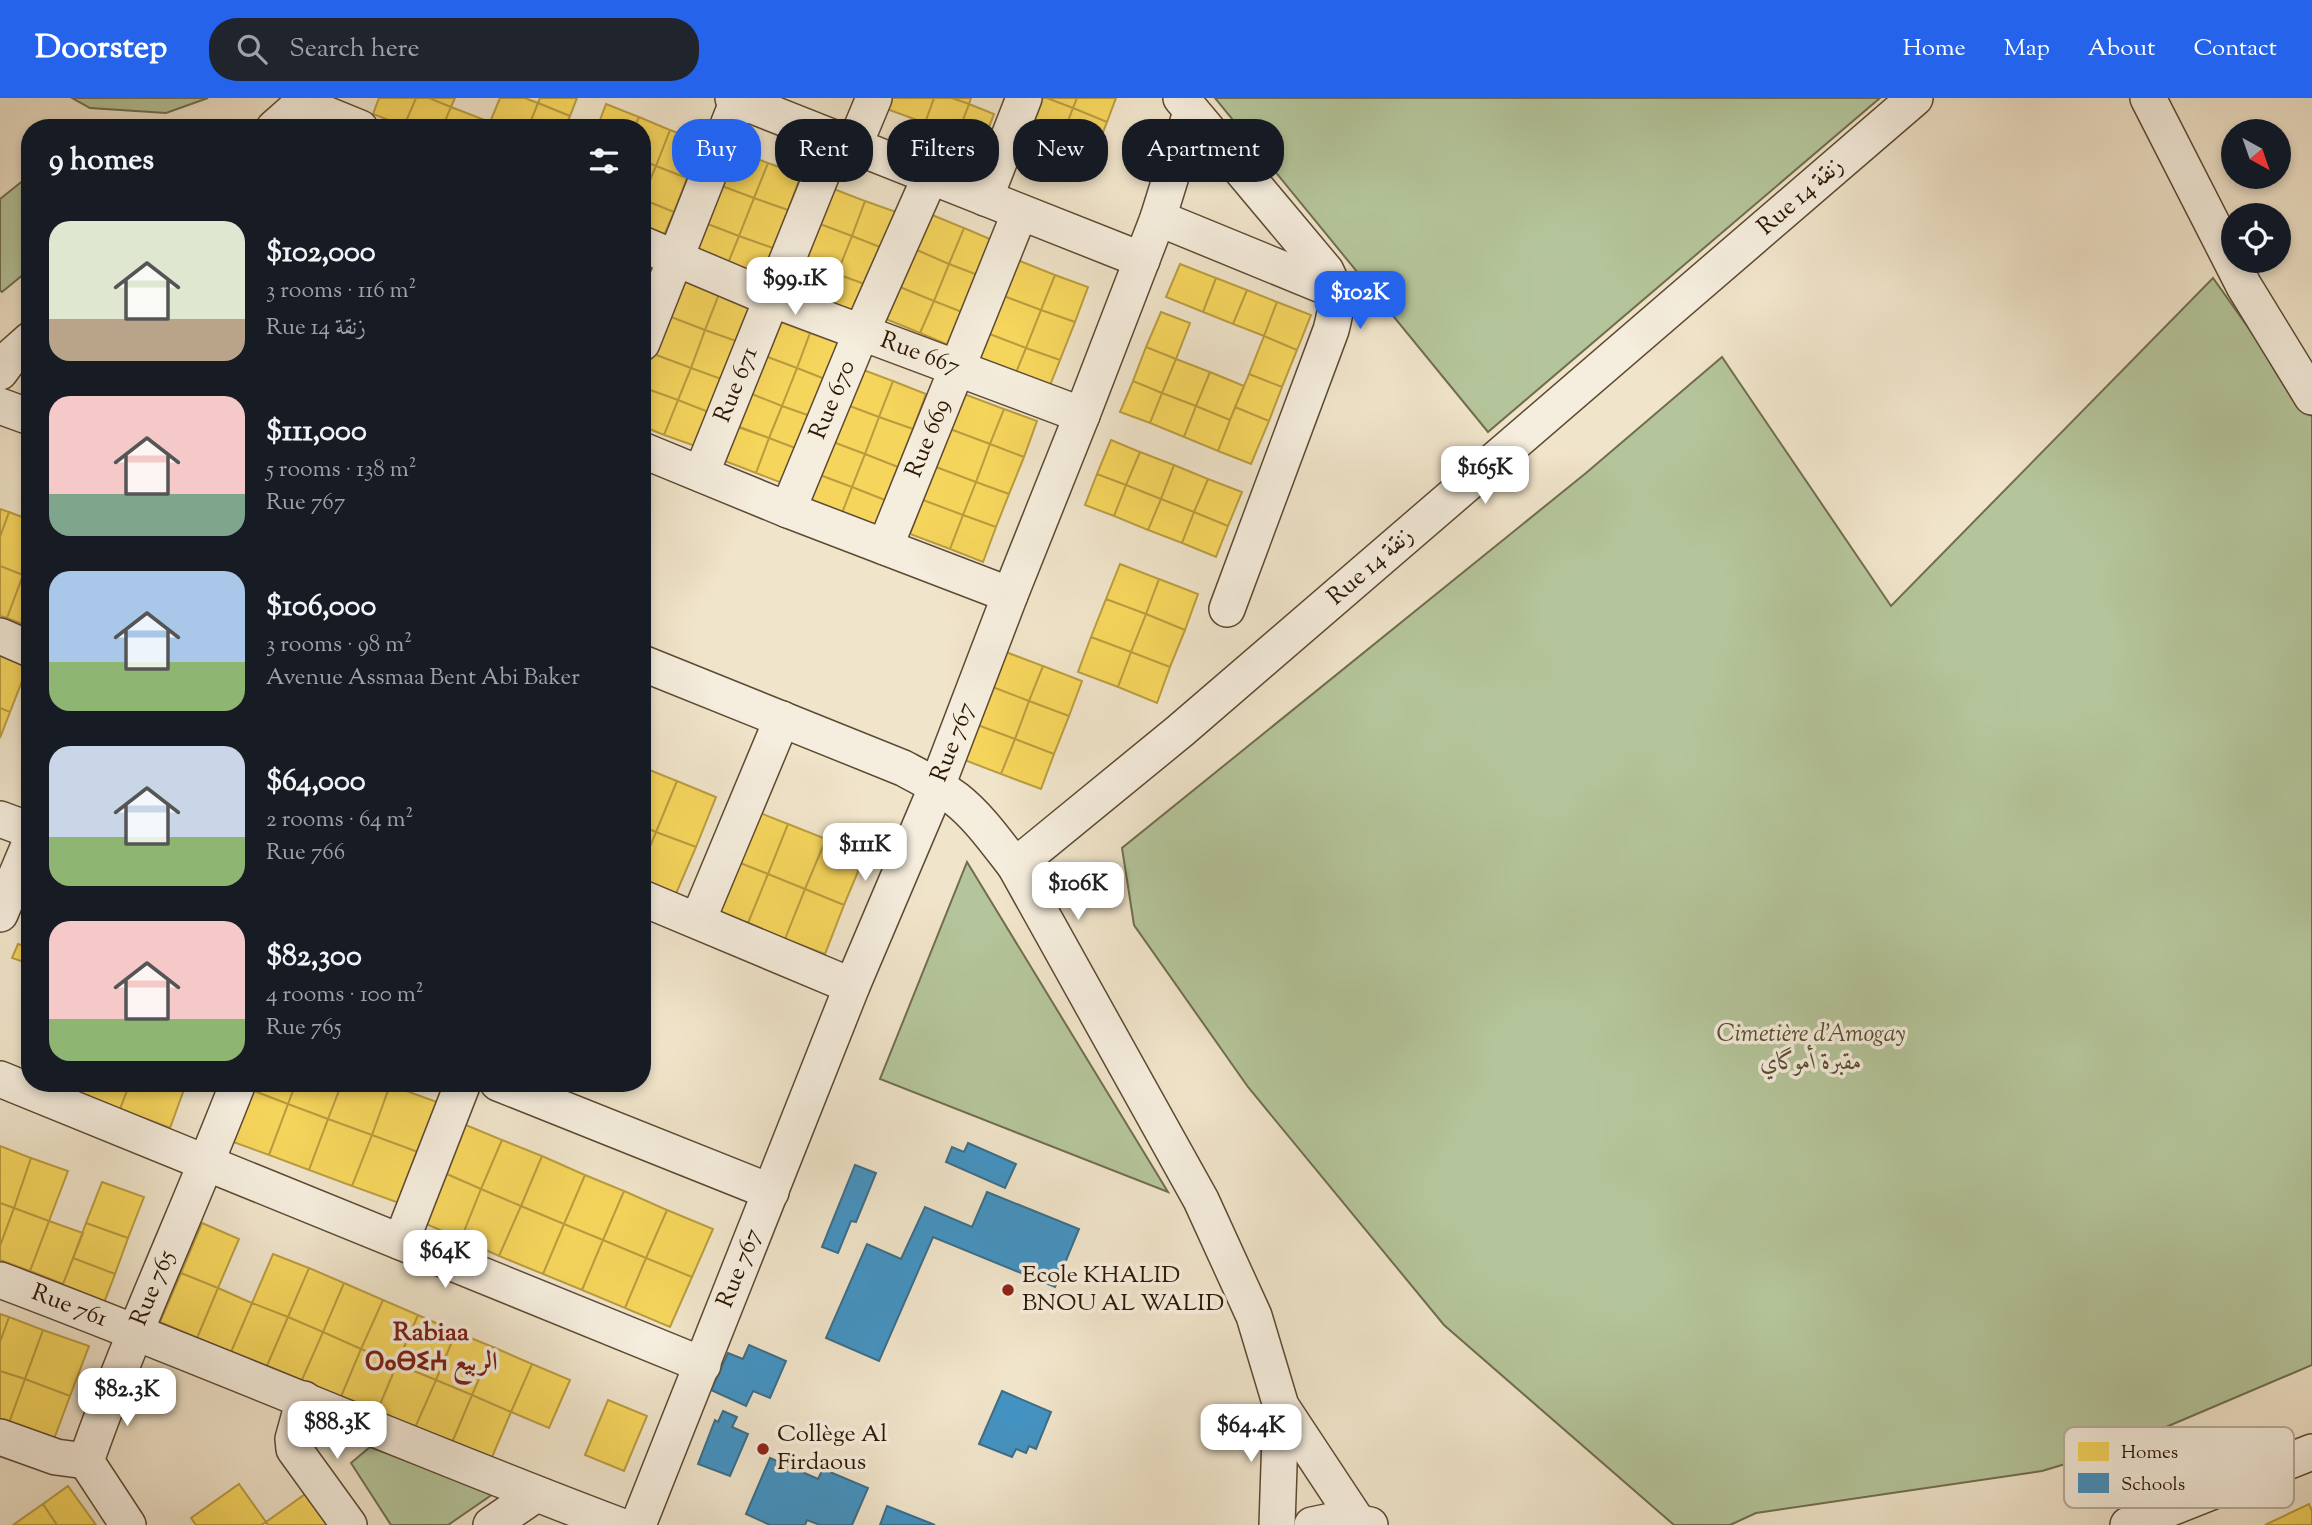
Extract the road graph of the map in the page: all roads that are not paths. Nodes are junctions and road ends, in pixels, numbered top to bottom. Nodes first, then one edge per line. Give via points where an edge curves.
1 (874, 98) edge
2 (1024, 98) edge
3 (1915, 98) edge
4 (2148, 98) edge
5 (305, 101) edge
6 (750, 101) edge
7 (1186, 105) edge
8 (284, 119) edge
9 (342, 119) edge
10 (791, 119) edge
11 (860, 119) edge
12 (827, 182) edge
13 (928, 182) edge
14 (943, 182) edge
15 (985, 198) junction
16 (1020, 212) junction
17 (1158, 218) junction
18 (651, 248) edge
19 (677, 258) junction
20 (1142, 260) junction
21 (1336, 291) junction
22 (772, 299) junction
23 (651, 321) edge
24 (861, 333) junction
25 (21, 348) edge
26 (957, 370) junction
27 (0, 372) edge
28 (2312, 397) edge
29 (0, 406) edge
30 (21, 414) edge
31 (1082, 415) junction
32 (651, 454) edge
33 (701, 474) junction
34 (788, 510) junction
35 (885, 547) junction
36 (1010, 595) junction
37 (1227, 609) dead end
38 (0, 636) edge
39 (21, 645) edge
40 (651, 667) edge
41 (782, 719) junction
42 (937, 786) junction
43 (0, 819) edge
44 (21, 827) edge
45 (21, 864) edge
46 (1015, 866) junction
47 (651, 902) edge
48 (0, 914) edge
49 (698, 920) junction
50 (852, 986) junction
51 (0, 1079) edge
52 (21, 1084) edge
53 (55, 1092) edge
54 (235, 1092) edge
55 (459, 1092) edge
56 (521, 1092) edge
57 (207, 1163) junction
58 (771, 1192) junction
59 (401, 1242) junction
60 (0, 1280) edge
61 (136, 1331) junction
62 (703, 1365) junction
63 (304, 1399) junction
64 (1282, 1406) junction
65 (0, 1437) edge
66 (2312, 1452) edge
67 (2294, 1459) edge
68 (86, 1461) junction
69 (536, 1494) junction
70 (2172, 1508) edge
71 (1364, 1523) edge
72 (128, 1525) edge
73 (349, 1525) edge
74 (491, 1525) edge
75 (618, 1525) edge
76 (638, 1525) edge
77 (1277, 1525) edge
78 (1312, 1525) edge
79 (2129, 1525) edge

1 - 11 street, Rue 671
2 - 15 street
3 - 46 street, Rue 14 زنقة via 1180,731
4 - 28 street via 2244,286
5 - 8 street
5 - 9 street
6 - 10 street
6 - 19 street
7 - 17 street, Rue 767
7 - 21 street via 1326,271
12 - 22 street, Rue 671
13 - 24 street, Rue 670
14 - 15 street
15 - 16 street
16 - 20 street
16 - 26 street, Rue 669
17 - 20 street, Rue 767
17 - 21 street
18 - 19 street, Rue 667
19 - 22 street, Rue 667
19 - 23 street
20 - 31 street, Rue 767
21 - 37 street via 1331,330
22 - 24 street, Rue 667
22 - 33 street, Rue 671
24 - 26 street, Rue 667
24 - 34 street, Rue 670
25 - 27 street
26 - 31 street, Rue 667
26 - 35 street, Rue 669
29 - 30 street
31 - 36 street, Rue 767
32 - 33 street
33 - 34 street
34 - 35 street
35 - 36 street
36 - 42 street, Rue 767
38 - 39 street
40 - 41 street
41 - 42 street
41 - 49 street
42 - 46 street via 973,816
42 - 50 street, Rue 767
43 - 44 street
45 - 48 street
46 - 64 street via 1201,1200 1254,1316
47 - 49 street
49 - 50 street
50 - 58 street, Rue 767
51 - 52 street
53 - 57 street
54 - 57 street, Rue 765
55 - 59 street
56 - 58 street
57 - 59 street
57 - 61 street, Rue 765
58 - 62 street, Rue 767
59 - 62 street
60 - 61 street, Rue 761
61 - 63 street, Rue 761
61 - 68 street, Rue 765
62 - 76 street, Rue 767
63 - 69 street, Rue 761
63 - 73 street via 294,1449
64 - 71 street
64 - 77 street
65 - 68 street via 56,1457
66 - 67 street
68 - 72 street
69 - 74 street
69 - 75 street, Rue 761
70 - 79 street
71 - 78 street via 1341,1519

